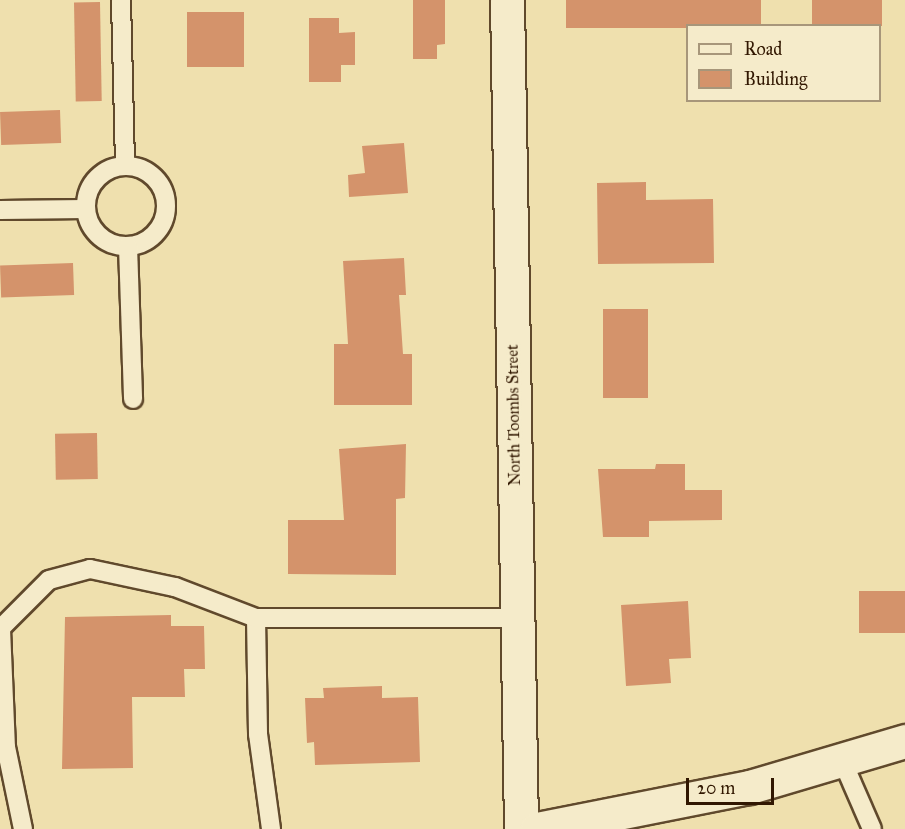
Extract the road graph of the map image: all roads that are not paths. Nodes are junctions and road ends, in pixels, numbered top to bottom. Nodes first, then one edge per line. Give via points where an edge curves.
1 (121, 0) edge
2 (507, 0) edge
3 (125, 166) junction
4 (86, 209) junction
5 (0, 210) edge
6 (128, 246) junction
7 (133, 399) dead end
8 (256, 618) junction
9 (517, 618) junction
10 (0, 629) edge
11 (905, 741) edge
12 (3, 755) edge
13 (842, 760) junction
14 (23, 829) edge
15 (271, 829) edge
16 (521, 829) edge
17 (537, 829) edge
18 (872, 829) edge

1 - 3 lane
2 - 9 street, North Toombs Street
3 - 4 lane via 96,179
3 - 6 lane via 154,176 167,204 156,233
4 - 5 lane
4 - 6 lane via 100,235
6 - 7 lane
8 - 9 lane
8 - 10 lane via 175,587 90,569 49,580
8 - 15 lane via 258,734
9 - 16 street, North Toombs Street
10 - 12 lane
11 - 13 street
12 - 14 lane
13 - 17 street via 750,787
13 - 18 lane

